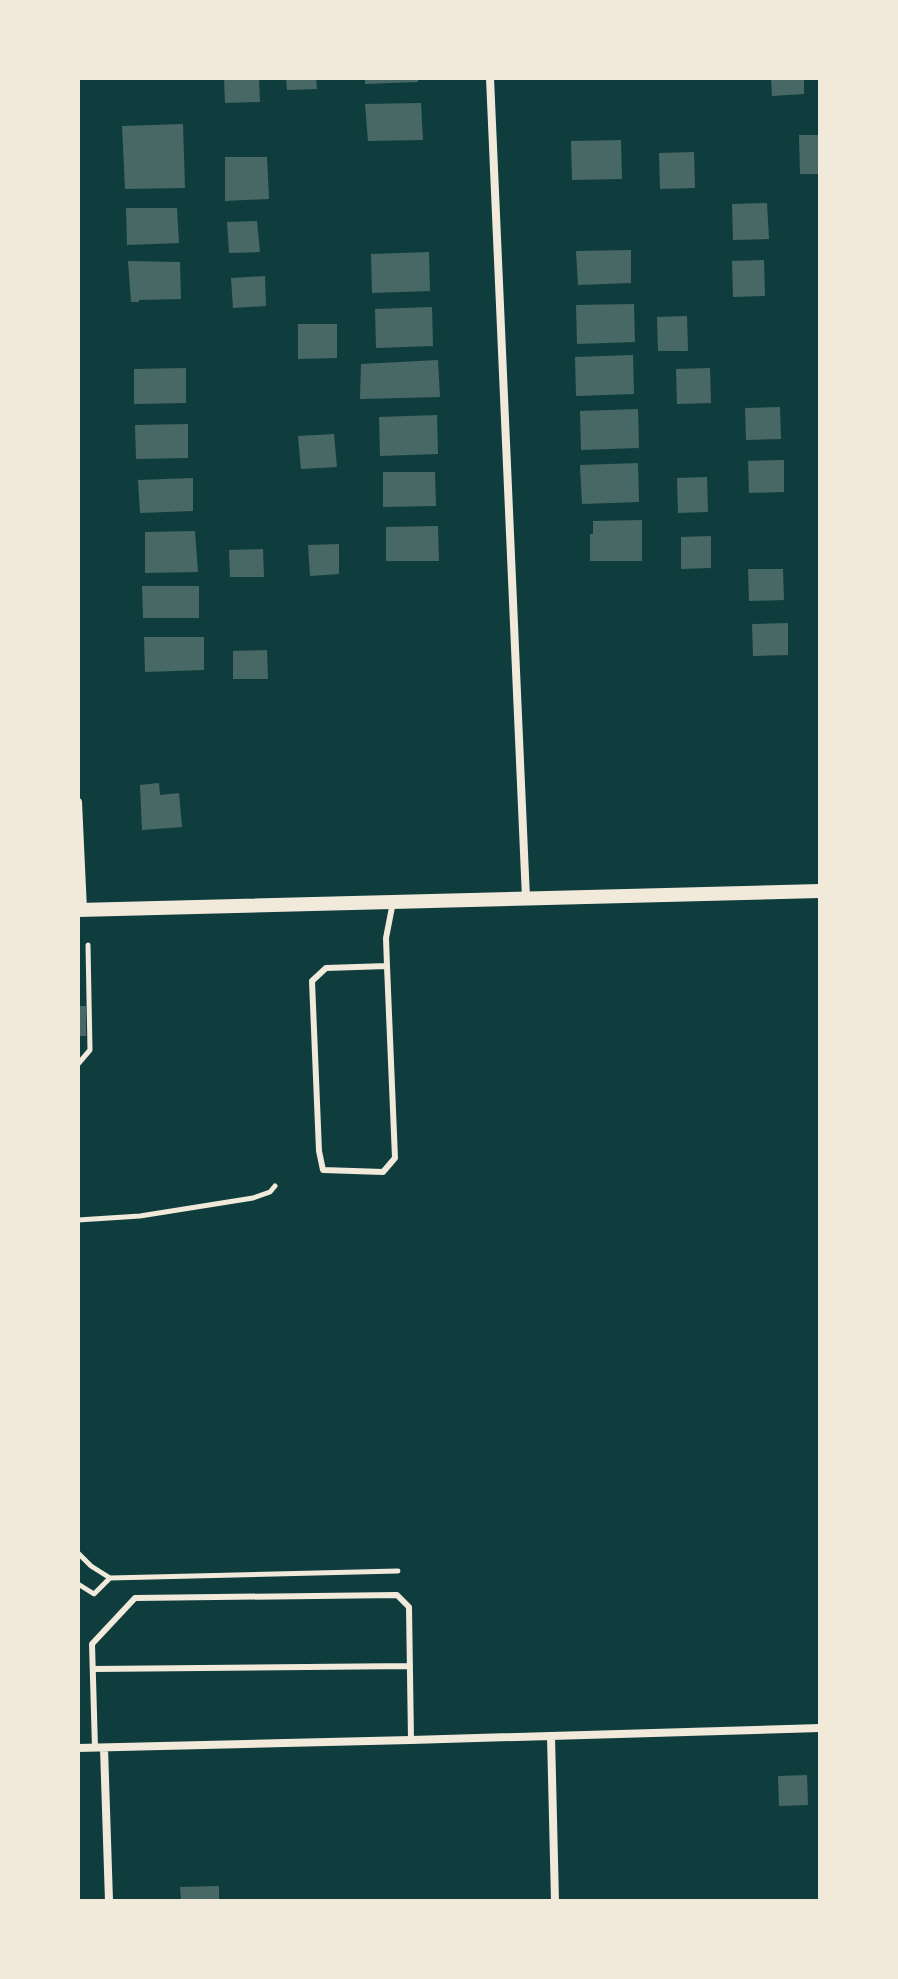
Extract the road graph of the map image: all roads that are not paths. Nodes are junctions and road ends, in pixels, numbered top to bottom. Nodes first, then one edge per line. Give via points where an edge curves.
1 (490, 78) edge
2 (78, 802) edge
3 (820, 891) edge
4 (526, 898) junction
5 (393, 902) junction
6 (80, 910) edge
7 (387, 966) junction
8 (410, 1666) junction
9 (93, 1669) junction
10 (820, 1728) edge
11 (551, 1736) junction
12 (411, 1740) junction
13 (78, 1748) edge
14 (100, 1748) junction
15 (109, 1901) edge
16 (555, 1901) edge

1 - 4 street
2 - 6 street
3 - 4 street
4 - 5 street
5 - 6 street
5 - 7 lane
7 - 7 lane via 395,1158 383,1172 323,1170 312,981 326,968
8 - 9 lane
8 - 9 lane via 409,1607 397,1595 135,1598 92,1644
8 - 12 lane
9 - 14 lane
10 - 11 street
11 - 12 street
11 - 16 street
12 - 14 street
13 - 14 street
14 - 15 street

